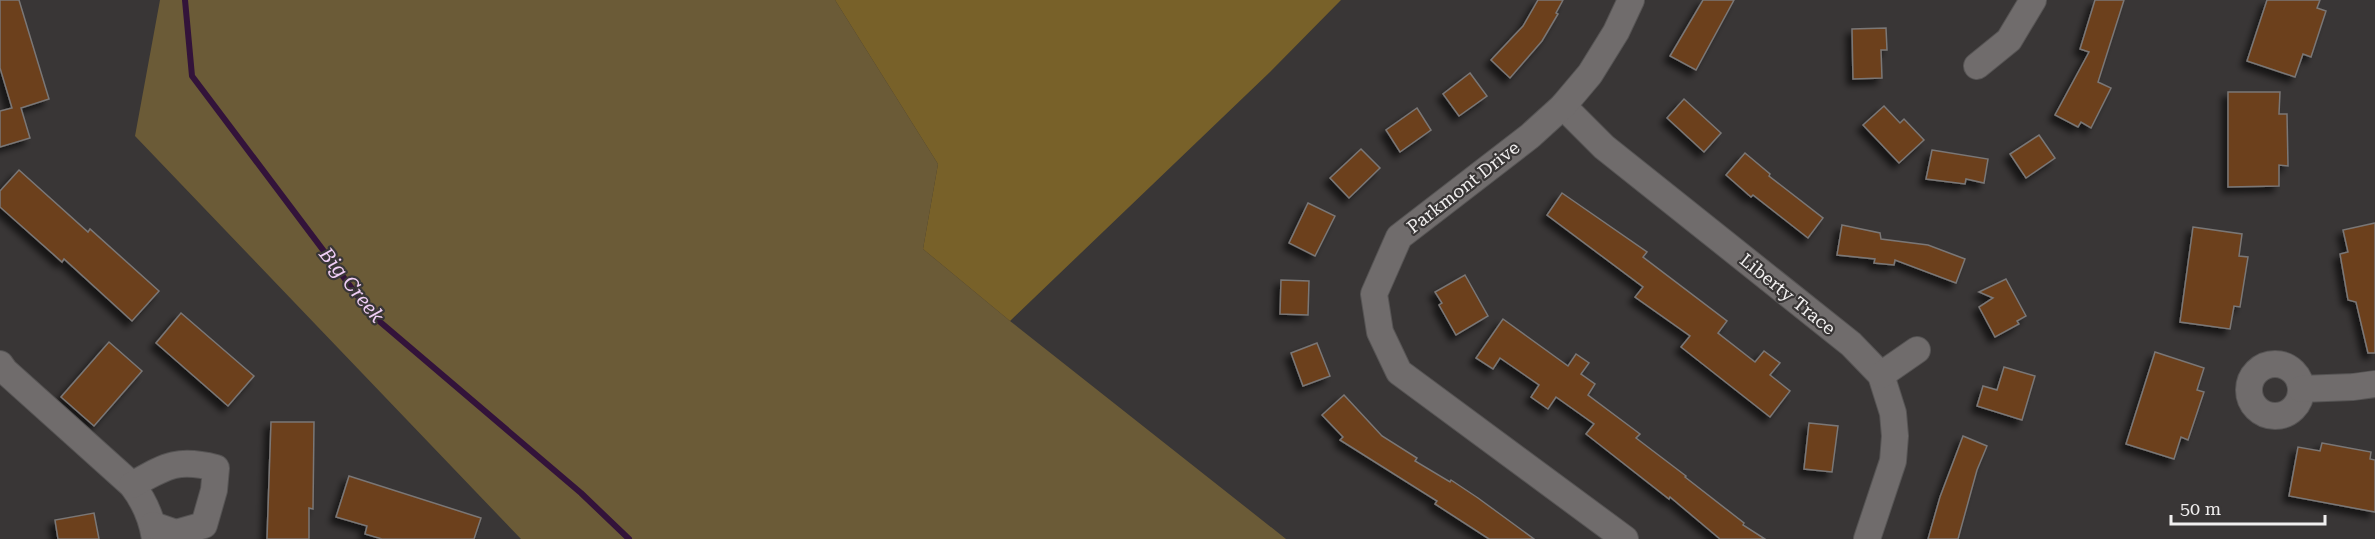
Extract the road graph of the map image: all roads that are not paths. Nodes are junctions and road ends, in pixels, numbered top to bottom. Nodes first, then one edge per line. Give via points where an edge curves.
1 (1631, 0) edge
2 (2033, 0) edge
3 (1977, 66) dead end
4 (1563, 106) junction
5 (1917, 351) dead end
6 (0, 364) edge
7 (1881, 375) junction
8 (2375, 384) edge
9 (2301, 389) dead end
10 (132, 486) junction
11 (154, 532) edge
12 (1625, 539) edge
13 (1867, 539) edge

1 - 4 street, Parkmont Drive via 1590,74
2 - 3 street via 2009,40
4 - 7 street, Liberty Trace via 1604,147 1851,344
4 - 12 street, Parkmont Drive via 1399,237 1374,294 1380,332 1399,372
5 - 7 street
6 - 10 street
7 - 13 street, Liberty Trace via 1893,413 1893,461
8 - 9 street
10 - 11 street via 143,500
10 - 11 street via 163,468 192,462 216,468 204,525 176,533

